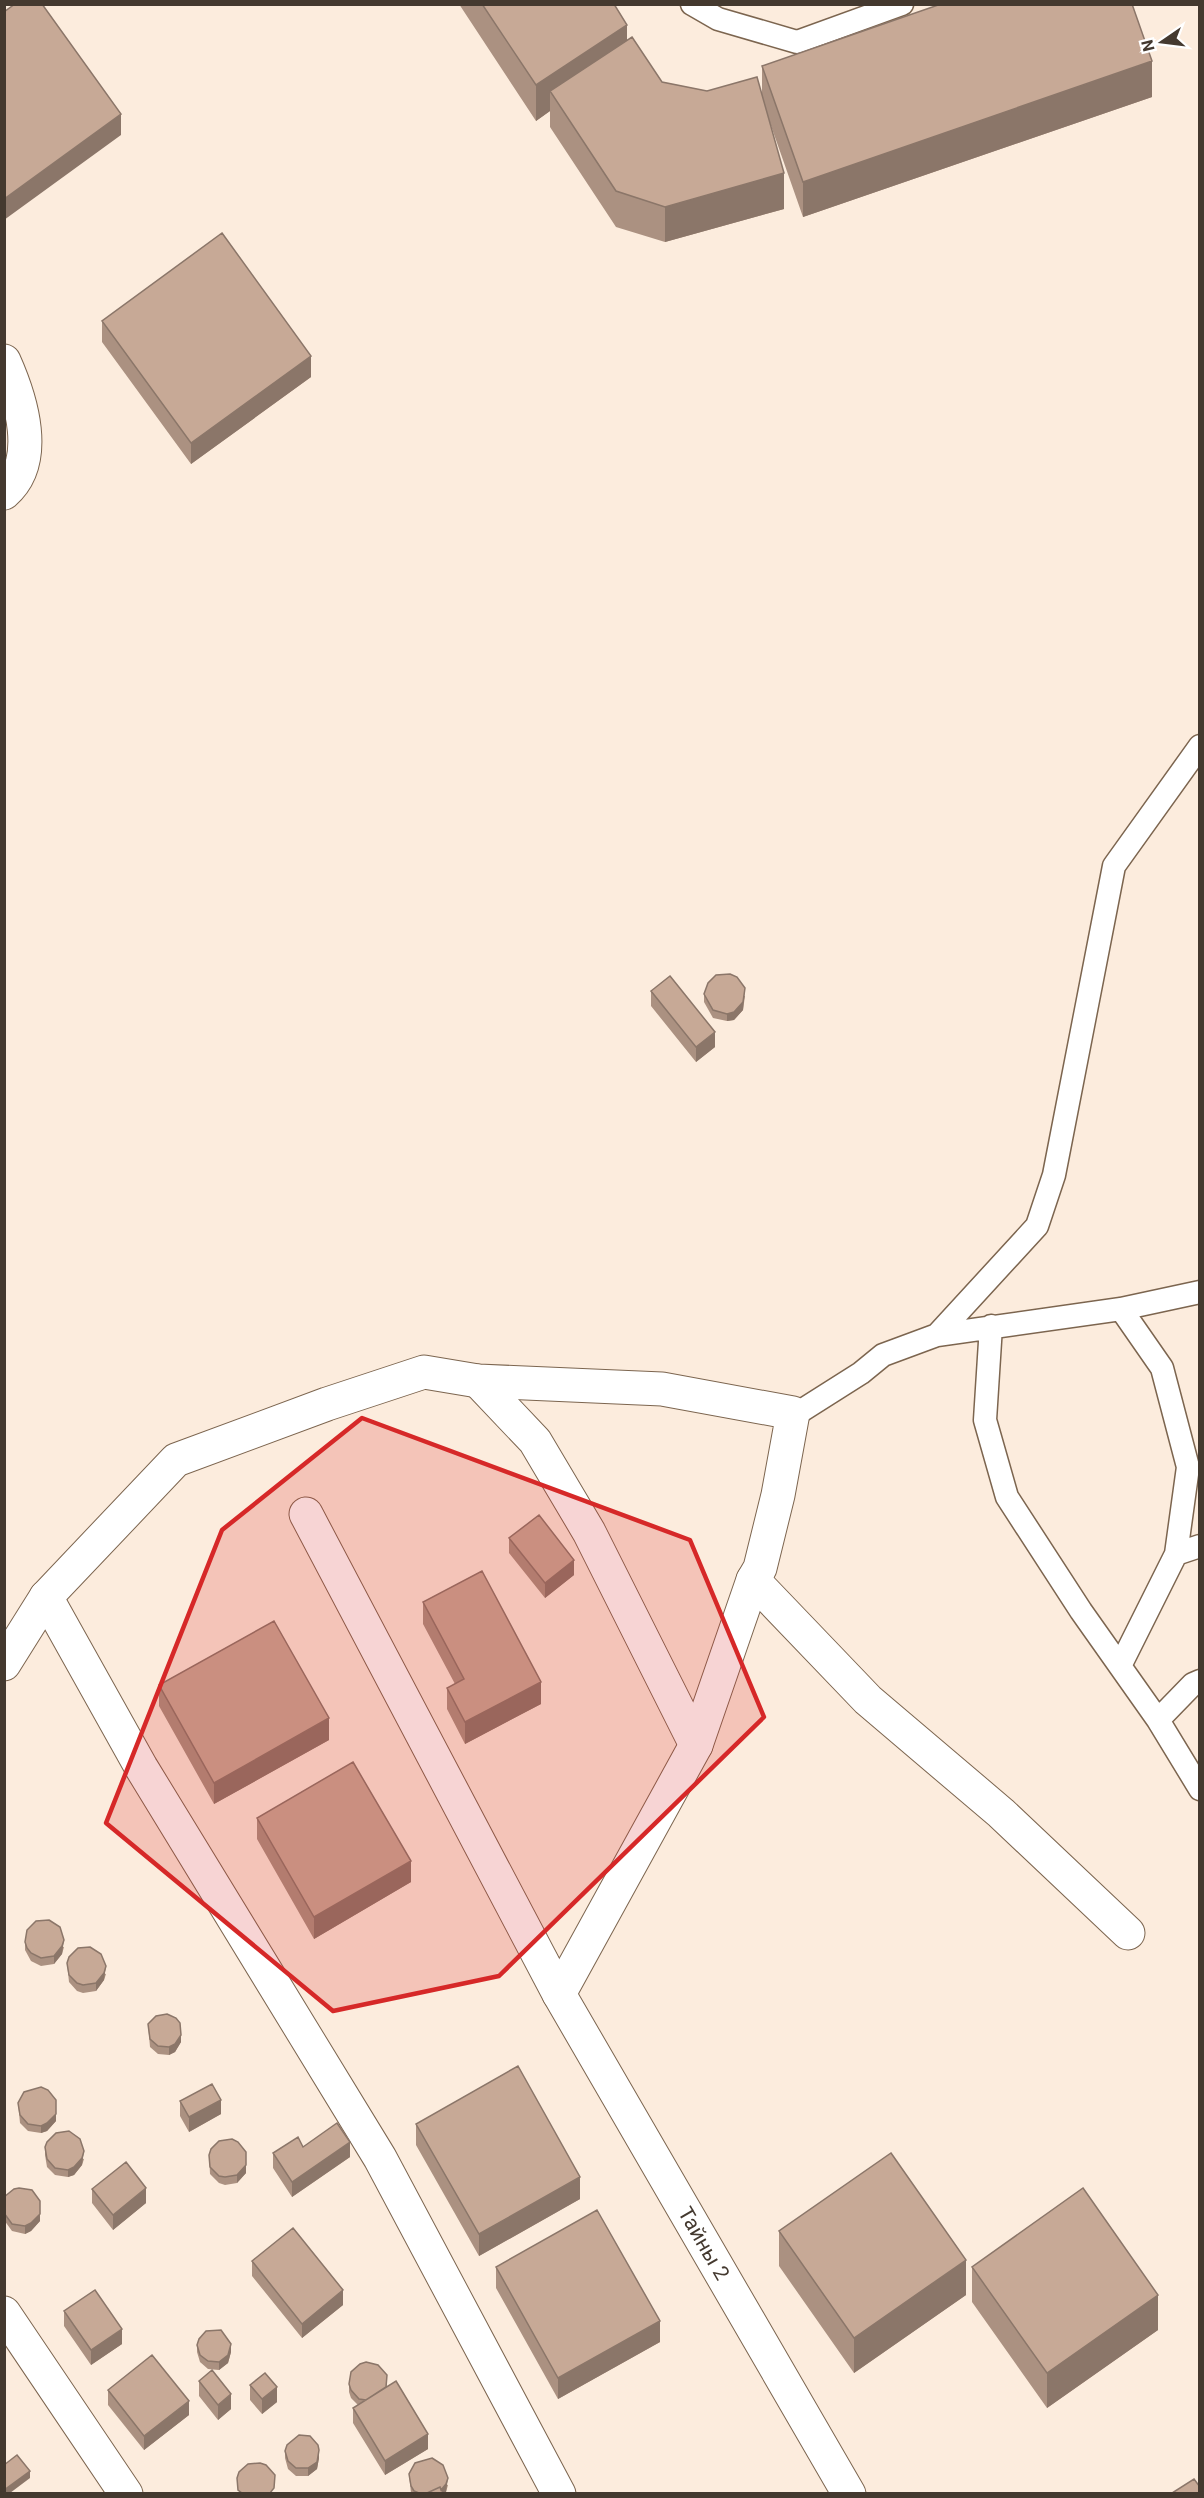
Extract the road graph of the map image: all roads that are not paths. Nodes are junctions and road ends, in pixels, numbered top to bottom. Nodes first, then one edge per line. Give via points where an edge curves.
1 (692, 4) edge
2 (902, 4) edge
3 (4, 361) edge
4 (4, 493) edge
5 (1200, 746) edge
6 (1200, 1292) edge
7 (1121, 1309) junction
8 (991, 1326) junction
9 (936, 1335) junction
10 (478, 1381) junction
11 (793, 1413) junction
12 (306, 1514) dead end
13 (1200, 1546) edge
14 (1176, 1554) junction
15 (753, 1580) junction
16 (46, 1597) junction
17 (4, 1664) edge
18 (1120, 1666) junction
19 (1200, 1681) edge
20 (1158, 1720) junction
21 (696, 1745) junction
22 (1196, 1780) edge
23 (1128, 1933) dead end
24 (560, 1994) junction
25 (4, 2313) edge
26 (126, 2493) edge
27 (559, 2493) edge
28 (849, 2493) edge

1 - 2 lane via 718,19 797,42
3 - 4 street via 22,416 26,453 13,486
5 - 9 lane via 1114,866 1054,1175 1037,1226
6 - 7 lane
7 - 8 lane
7 - 14 lane via 1162,1368 1188,1467
8 - 9 lane
8 - 18 lane via 985,1420 1007,1497
9 - 11 lane via 883,1355
10 - 11 street via 662,1389
10 - 16 street via 424,1372 176,1460
10 - 21 street via 535,1441 589,1532
11 - 15 street via 768,1537
12 - 24 street, Тайны 2
13 - 14 lane
14 - 18 lane
15 - 21 street
15 - 23 street via 868,1700 1001,1813
16 - 17 street
16 - 27 street via 141,1767 380,2158
18 - 20 lane
19 - 20 lane
20 - 22 lane
21 - 24 street
24 - 28 street, Тайны 2
25 - 26 street

